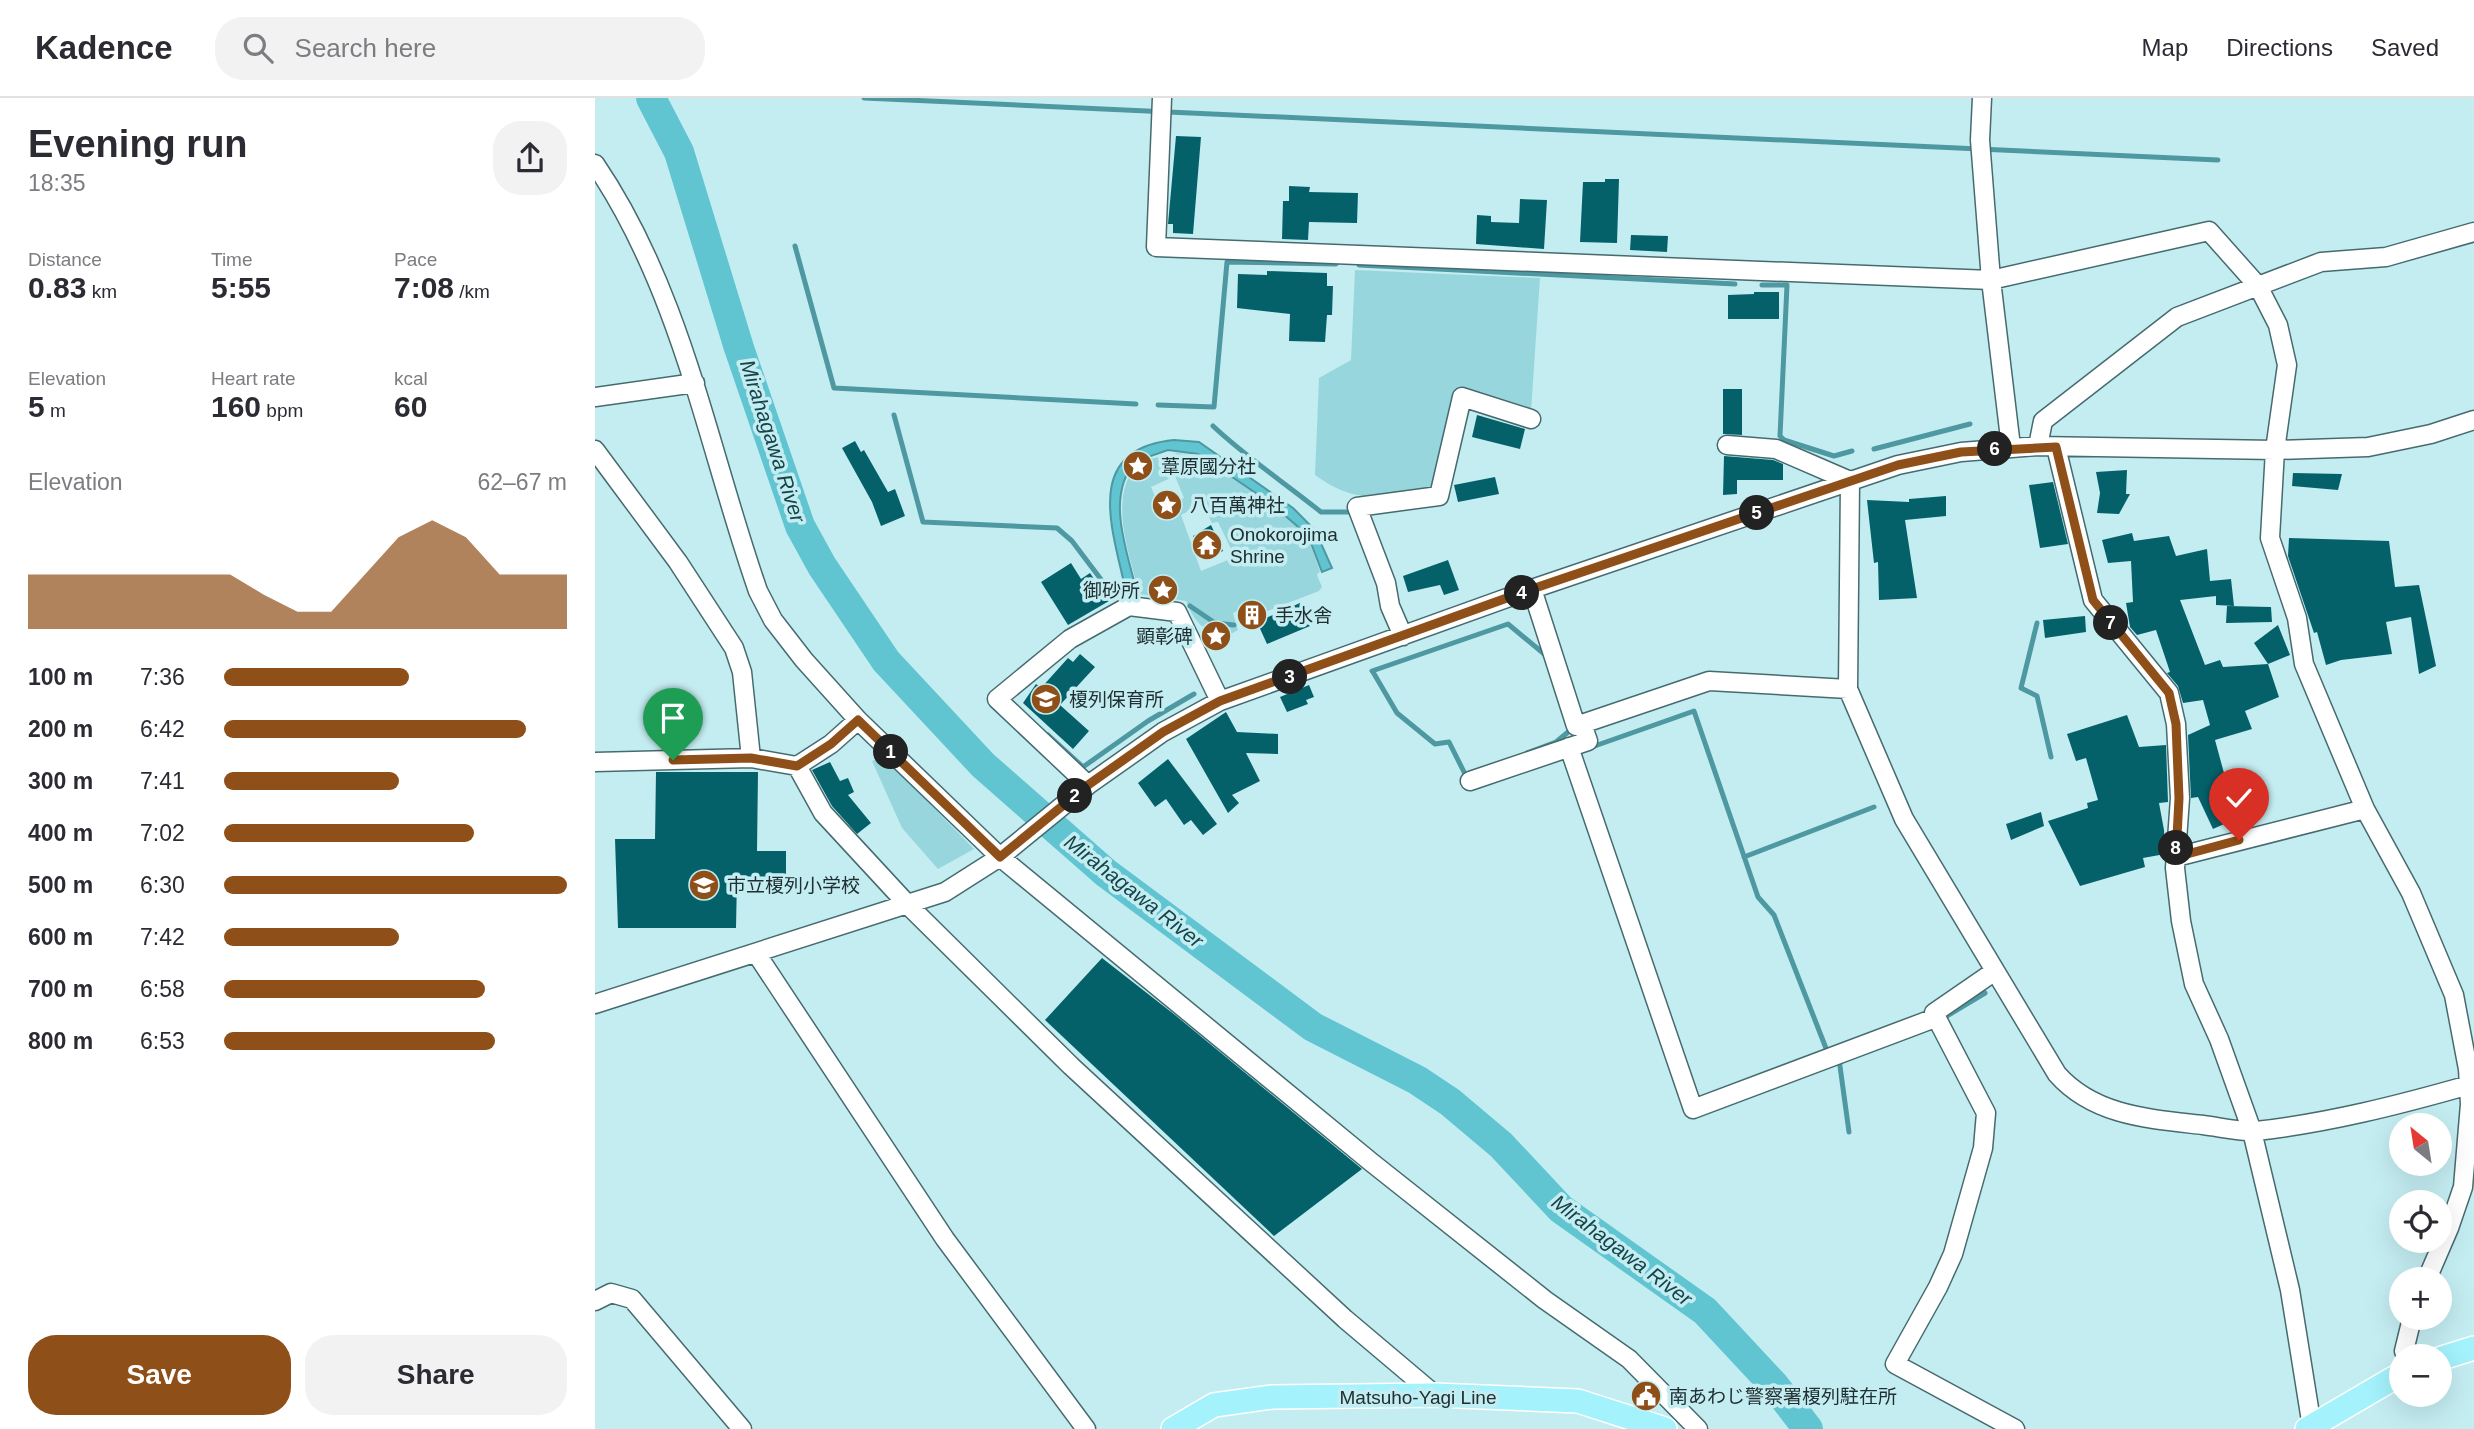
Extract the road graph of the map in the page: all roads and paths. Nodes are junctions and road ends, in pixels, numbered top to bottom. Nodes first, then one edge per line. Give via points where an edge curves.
1 (1162, 98) edge
2 (1982, 98) edge
3 (595, 164) edge
4 (2474, 232) edge
5 (1991, 280) junction
6 (2258, 286) junction
7 (695, 383) junction
8 (595, 397) edge
9 (1531, 419) dead end
10 (2474, 421) edge
11 (1727, 445) dead end
12 (2047, 446) junction
13 (2011, 447) junction
14 (595, 450) edge
15 (2275, 450) junction
16 (1850, 481) junction
17 (1532, 589) junction
18 (1403, 636) junction
19 (1849, 689) junction
20 (1220, 701) junction
21 (858, 720) junction
22 (1582, 724) junction
23 (1569, 747) junction
24 (751, 758) junction
25 (595, 762) edge
26 (797, 766) junction
27 (1469, 782) dead end
28 (1084, 789) junction
29 (2365, 809) junction
30 (1000, 857) junction
31 (2176, 857) junction
32 (909, 906) junction
33 (756, 953) junction
34 (1995, 971) junction
35 (595, 1004) edge
36 (1935, 1018) junction
37 (2469, 1085) junction
38 (2472, 1104) edge
39 (2252, 1131) junction
40 (2432, 1267) edge
41 (595, 1301) edge
42 (2474, 1348) edge
43 (2452, 1355) edge
44 (2389, 1381) edge
45 (1435, 1395) junction
46 (2310, 1428) edge
47 (742, 1429) edge
48 (1086, 1429) edge
49 (1174, 1429) edge
50 (1665, 1429) edge
51 (1698, 1429) edge
52 (2015, 1429) edge

1 - 5 street via 1156,247
2 - 5 street via 1980,140
3 - 7 street via 633,228
4 - 6 street via 2386,257 2321,262
5 - 6 street via 2209,231
5 - 13 street
6 - 12 street via 2177,317 2043,421
6 - 15 street via 2278,325 2287,365
7 - 8 street
7 - 21 street via 758,592 804,660
9 - 18 street via 1462,397 1439,496 1357,507
10 - 15 street via 2368,447
11 - 16 street via 1776,449
12 - 13 street
12 - 15 street
12 - 31 street via 2093,600 2169,693 2179,775
13 - 16 street via 1898,465
14 - 24 street via 678,562 734,648 742,672
15 - 29 street via 2270,538 2297,618 2304,664
16 - 17 street
16 - 19 street
17 - 18 street
17 - 22 street via 1576,726
18 - 20 street
19 - 22 street via 1709,681
19 - 34 street via 1904,819
20 - 28 street via 1163,732
20 - 28 street via 1177,612 1129,606 1070,639 997,699
21 - 26 street
21 - 30 street
22 - 23 street via 1588,741
23 - 27 street
23 - 36 street via 1693,1109
24 - 25 street
24 - 26 street
26 - 32 street via 823,813
28 - 30 street
29 - 31 street
29 - 37 street via 2444,965 2454,995
30 - 32 street via 945,892
30 - 51 street via 1545,1300 1629,1359
31 - 39 street via 2181,920 2194,984
32 - 33 street
32 - 45 street via 1206,1192
33 - 35 street
33 - 48 street via 944,1239
34 - 36 street via 1934,1013
34 - 39 street via 2057,1074 2088,1101 2133,1117
36 - 52 street via 1986,1113 1983,1148 1953,1254 1895,1364
37 - 38 street
37 - 39 street via 2337,1118
38 - 40 street via 2463,1187
39 - 46 street via 2290,1290
41 - 47 street via 611,1293 632,1299
42 - 43 main road
44 - 46 main road
45 - 49 main road, Matsuho-Yagi Line via 1272,1397 1213,1405
45 - 50 main road, Matsuho-Yagi Line via 1578,1401

